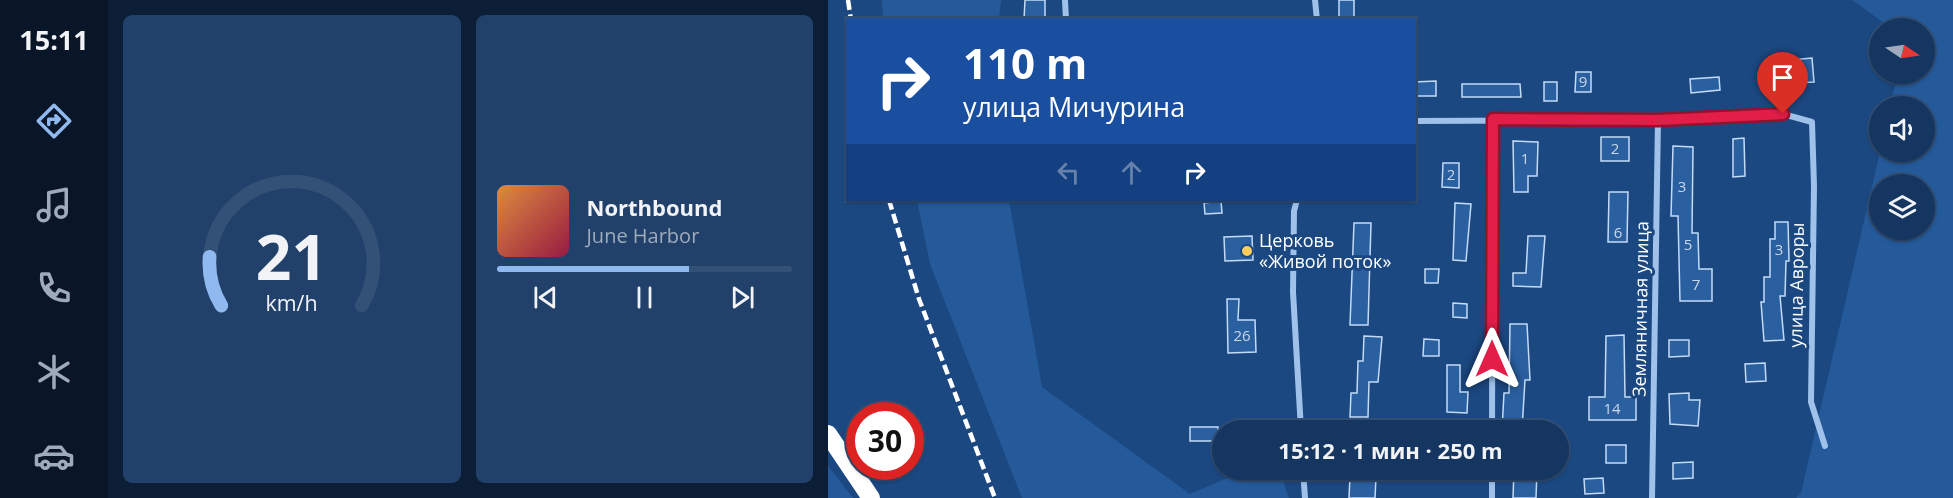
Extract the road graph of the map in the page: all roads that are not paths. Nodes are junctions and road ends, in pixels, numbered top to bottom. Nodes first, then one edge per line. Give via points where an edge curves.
1 (1065, 0) edge
2 (1315, 0) edge
3 (1066, 18) edge
4 (1317, 18) edge
5 (1493, 119) junction
6 (1658, 120) junction
7 (1416, 121) edge
8 (1297, 201) edge
9 (1300, 420) edge
10 (1492, 420) edge
11 (828, 434) edge
12 (1825, 446) dead end
13 (1304, 480) edge
14 (1492, 480) edge
15 (871, 498) edge
16 (1305, 498) edge
17 (1492, 498) edge
18 (1652, 498) edge

1 - 3 street
2 - 4 street
5 - 6 street
5 - 7 street
5 - 10 street
6 - 12 street, улица Авроры via 1783,114 1812,122 1810,402
6 - 18 street, Земляничная улица
8 - 9 street via 1293,292
11 - 15 highway
13 - 16 street
14 - 17 street

